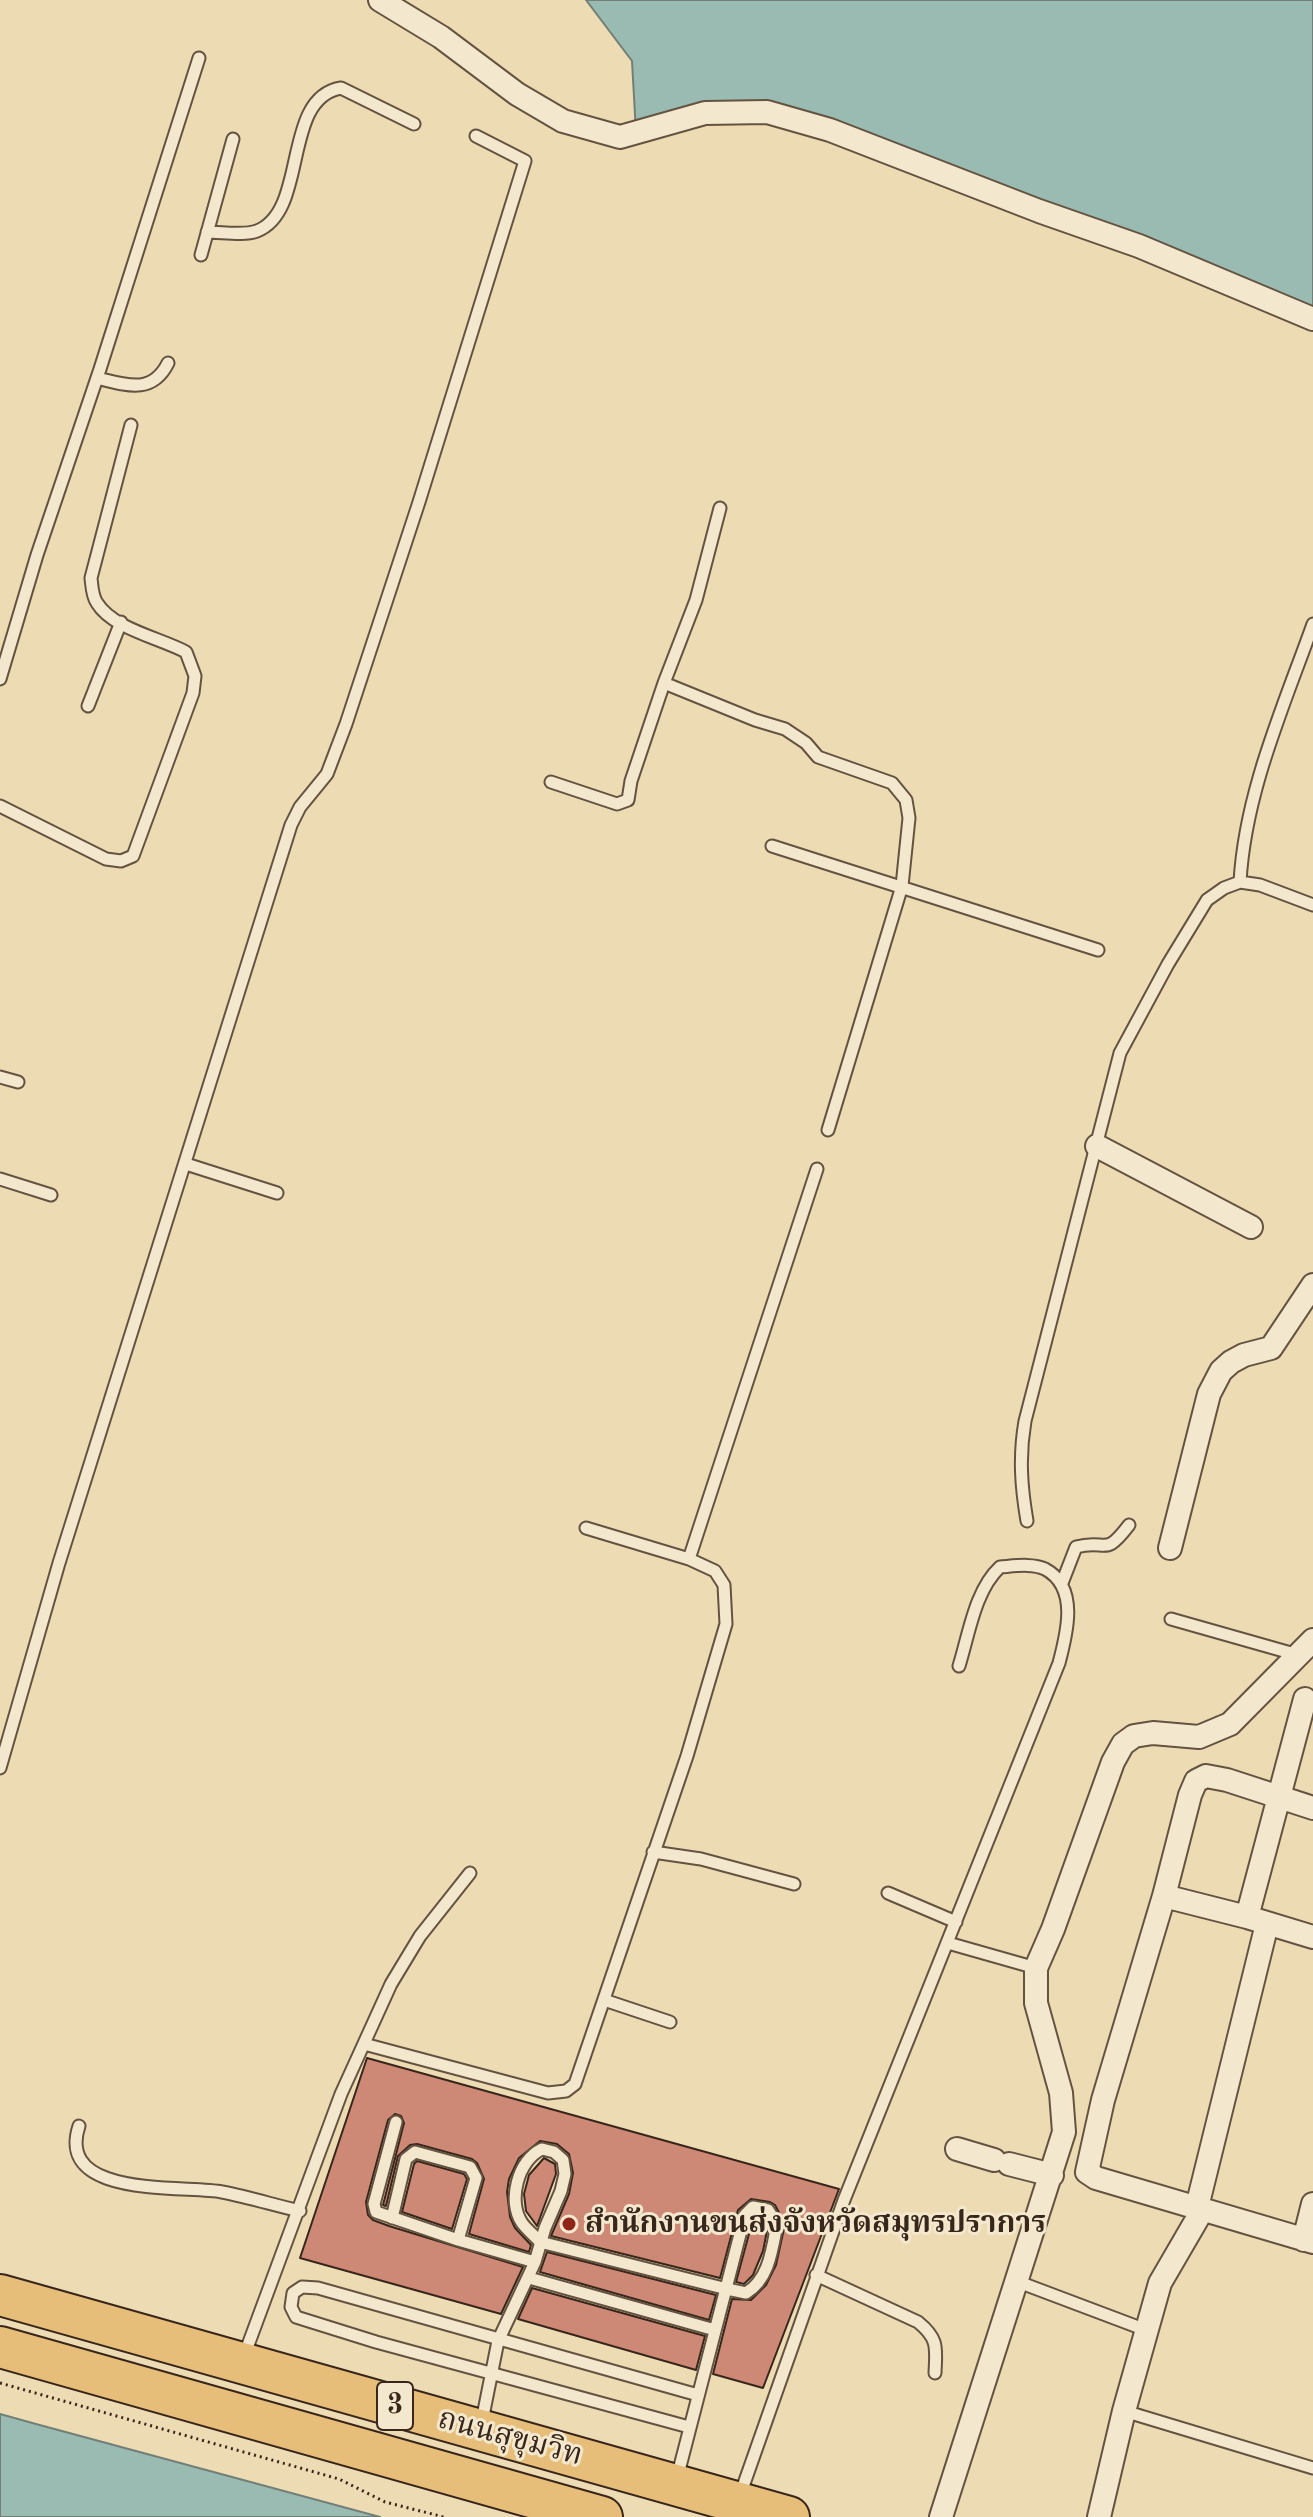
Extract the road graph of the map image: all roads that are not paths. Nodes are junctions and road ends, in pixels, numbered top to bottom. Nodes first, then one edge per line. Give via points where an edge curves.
1 (380, 0) edge
2 (199, 58) dead end
3 (414, 124) dead end
4 (476, 136) dead end
5 (233, 139) dead end
6 (207, 232) junction
7 (201, 255) dead end
8 (1313, 319) edge
9 (168, 363) dead end
10 (97, 378) junction
11 (131, 425) dead end
12 (720, 508) dead end
13 (121, 622) junction
14 (1313, 624) edge
15 (0, 679) edge
16 (664, 683) junction
17 (88, 706) dead end
18 (551, 782) dead end
19 (0, 806) edge
20 (772, 846) dead end
21 (1240, 882) junction
22 (902, 886) junction
23 (1313, 905) edge
24 (1098, 950) dead end
25 (0, 1077) edge
26 (18, 1082) dead end
27 (828, 1130) dead end
28 (1097, 1146) junction
29 (186, 1164) junction
30 (817, 1169) dead end
31 (0, 1179) edge
32 (277, 1193) dead end
33 (51, 1195) dead end
34 (1251, 1227) dead end
35 (1313, 1285) edge
36 (1027, 1521) dead end
37 (1129, 1525) dead end
38 (586, 1528) dead end
39 (1170, 1548) dead end
40 (689, 1559) junction
41 (1062, 1583) junction
42 (1171, 1619) dead end
43 (1306, 1647) edge
44 (959, 1666) dead end
45 (1305, 1699) dead end
46 (0, 1768) edge
47 (1279, 1796) junction
48 (1313, 1808) edge
49 (653, 1852) junction
50 (470, 1873) dead end
51 (794, 1884) dead end
52 (888, 1893) dead end
53 (1164, 1896) junction
54 (1257, 1920) junction
55 (956, 1922) junction
56 (1313, 1937) edge
57 (948, 1943) junction
58 (1036, 1968) junction
59 (604, 2000) junction
60 (670, 2022) dead end
61 (364, 2044) junction
62 (396, 2122) dead end
63 (79, 2126) dead end
64 (957, 2149) dead end
65 (1052, 2175) junction
66 (1313, 2204) edge
67 (1200, 2208) junction
68 (300, 2211) junction
69 (392, 2218) junction
70 (458, 2240) junction
71 (1308, 2241) edge
72 (540, 2242) junction
73 (535, 2262) junction
74 (816, 2275) junction
75 (529, 2278) junction
76 (1016, 2281) junction
77 (727, 2289) junction
78 (0, 2295) edge
79 (715, 2330) junction
80 (1146, 2330) junction
81 (498, 2341) junction
82 (0, 2347) edge
83 (241, 2364) junction
84 (492, 2373) junction
85 (935, 2373) dead end
86 (698, 2395) junction
87 (1124, 2411) junction
88 (689, 2427) junction
89 (480, 2430) junction
90 (1313, 2468) edge
91 (675, 2484) junction
92 (738, 2502) junction
93 (562, 2512) edge
94 (602, 2517) edge
95 (789, 2517) edge
96 (941, 2517) edge
97 (1099, 2517) edge

1 - 8 street via 563,121 620,137 705,113 767,112 830,130 1139,246
2 - 10 lane
3 - 6 lane via 341,88 330,90 309,114 280,208 270,223 255,232
4 - 29 lane via 525,161 346,724 327,774 291,825
5 - 6 lane
6 - 7 lane
9 - 10 lane via 161,377 148,384
10 - 15 lane
11 - 13 lane via 91,578 98,606
12 - 16 lane via 696,600
13 - 17 lane
13 - 19 lane via 186,652 195,676 133,856 106,859
14 - 21 lane via 1265,758 1245,834
16 - 18 lane via 628,800 617,804
16 - 22 lane via 785,729 818,757 892,783 906,800 909,818
20 - 22 lane
21 - 23 lane
21 - 28 lane via 1207,900 1168,964 1120,1053
22 - 24 lane
22 - 27 lane
25 - 26 lane
28 - 34 street
28 - 36 lane via 1025,1421 1020,1481
29 - 32 lane
29 - 46 lane
30 - 40 lane
31 - 33 lane
35 - 39 street via 1271,1348 1244,1355 1221,1371 1209,1394
37 - 41 lane via 1108,1547 1076,1547
38 - 40 lane
40 - 49 lane via 715,1571 724,1585 726,1624
41 - 44 lane via 1043,1568 1000,1567 983,1590
41 - 55 lane via 1068,1609 1059,1663
42 - 43 lane
43 - 58 street via 1230,1724 1199,1737 1153,1733 1123,1744
45 - 47 street
47 - 48 street
47 - 53 street via 1206,1776 1196,1781
47 - 54 street
49 - 51 lane
49 - 59 lane
50 - 61 lane via 403,1962
52 - 55 lane
53 - 54 street
53 - 67 street via 1087,2172
54 - 56 street
54 - 67 street
55 - 57 lane
57 - 58 lane
57 - 74 lane
58 - 65 street via 1036,2003 1061,2093 1064,2132
59 - 60 lane
59 - 61 lane via 575,2084 566,2091 548,2093
61 - 68 lane
62 - 69 lane via 374,2204 379,2214
63 - 68 lane via 79,2160 94,2174 149,2188 219,2191
64 - 65 street
65 - 76 street
66 - 71 street
67 - 71 street
67 - 80 street via 1160,2283
68 - 83 lane
69 - 70 lane
69 - 70 lane via 406,2159 415,2152 470,2167 476,2178
70 - 73 lane
72 - 72 lane via 565,2174 563,2160 542,2149 524,2165 515,2203 521,2222
72 - 73 lane
72 - 77 lane
73 - 75 lane
74 - 85 lane via 931,2332
74 - 92 lane
75 - 79 lane
75 - 81 lane
76 - 80 lane
76 - 96 street
77 - 77 lane via 746,2293 759,2285 777,2224 768,2210 753,2207 745,2215
77 - 79 lane
78 - 83 highway, ถนนสุขุมวิท / 3
79 - 86 lane
80 - 87 street
81 - 84 lane
81 - 84 lane via 318,2288 302,2287 293,2293 296,2317
81 - 86 lane
82 - 93 highway, ถนนสุขุมวิท / 3
83 - 89 highway, ถนนสุขุมวิท / 3
84 - 88 lane
84 - 89 lane
86 - 88 lane
87 - 90 lane
87 - 97 street
88 - 91 lane
89 - 91 highway, ถนนสุขุมวิท / 3
91 - 92 highway, ถนนสุขุมวิท / 3
92 - 95 highway, ถนนสุขุมวิท / 3
93 - 94 highway, ถนนสุขุมวิท / 3

